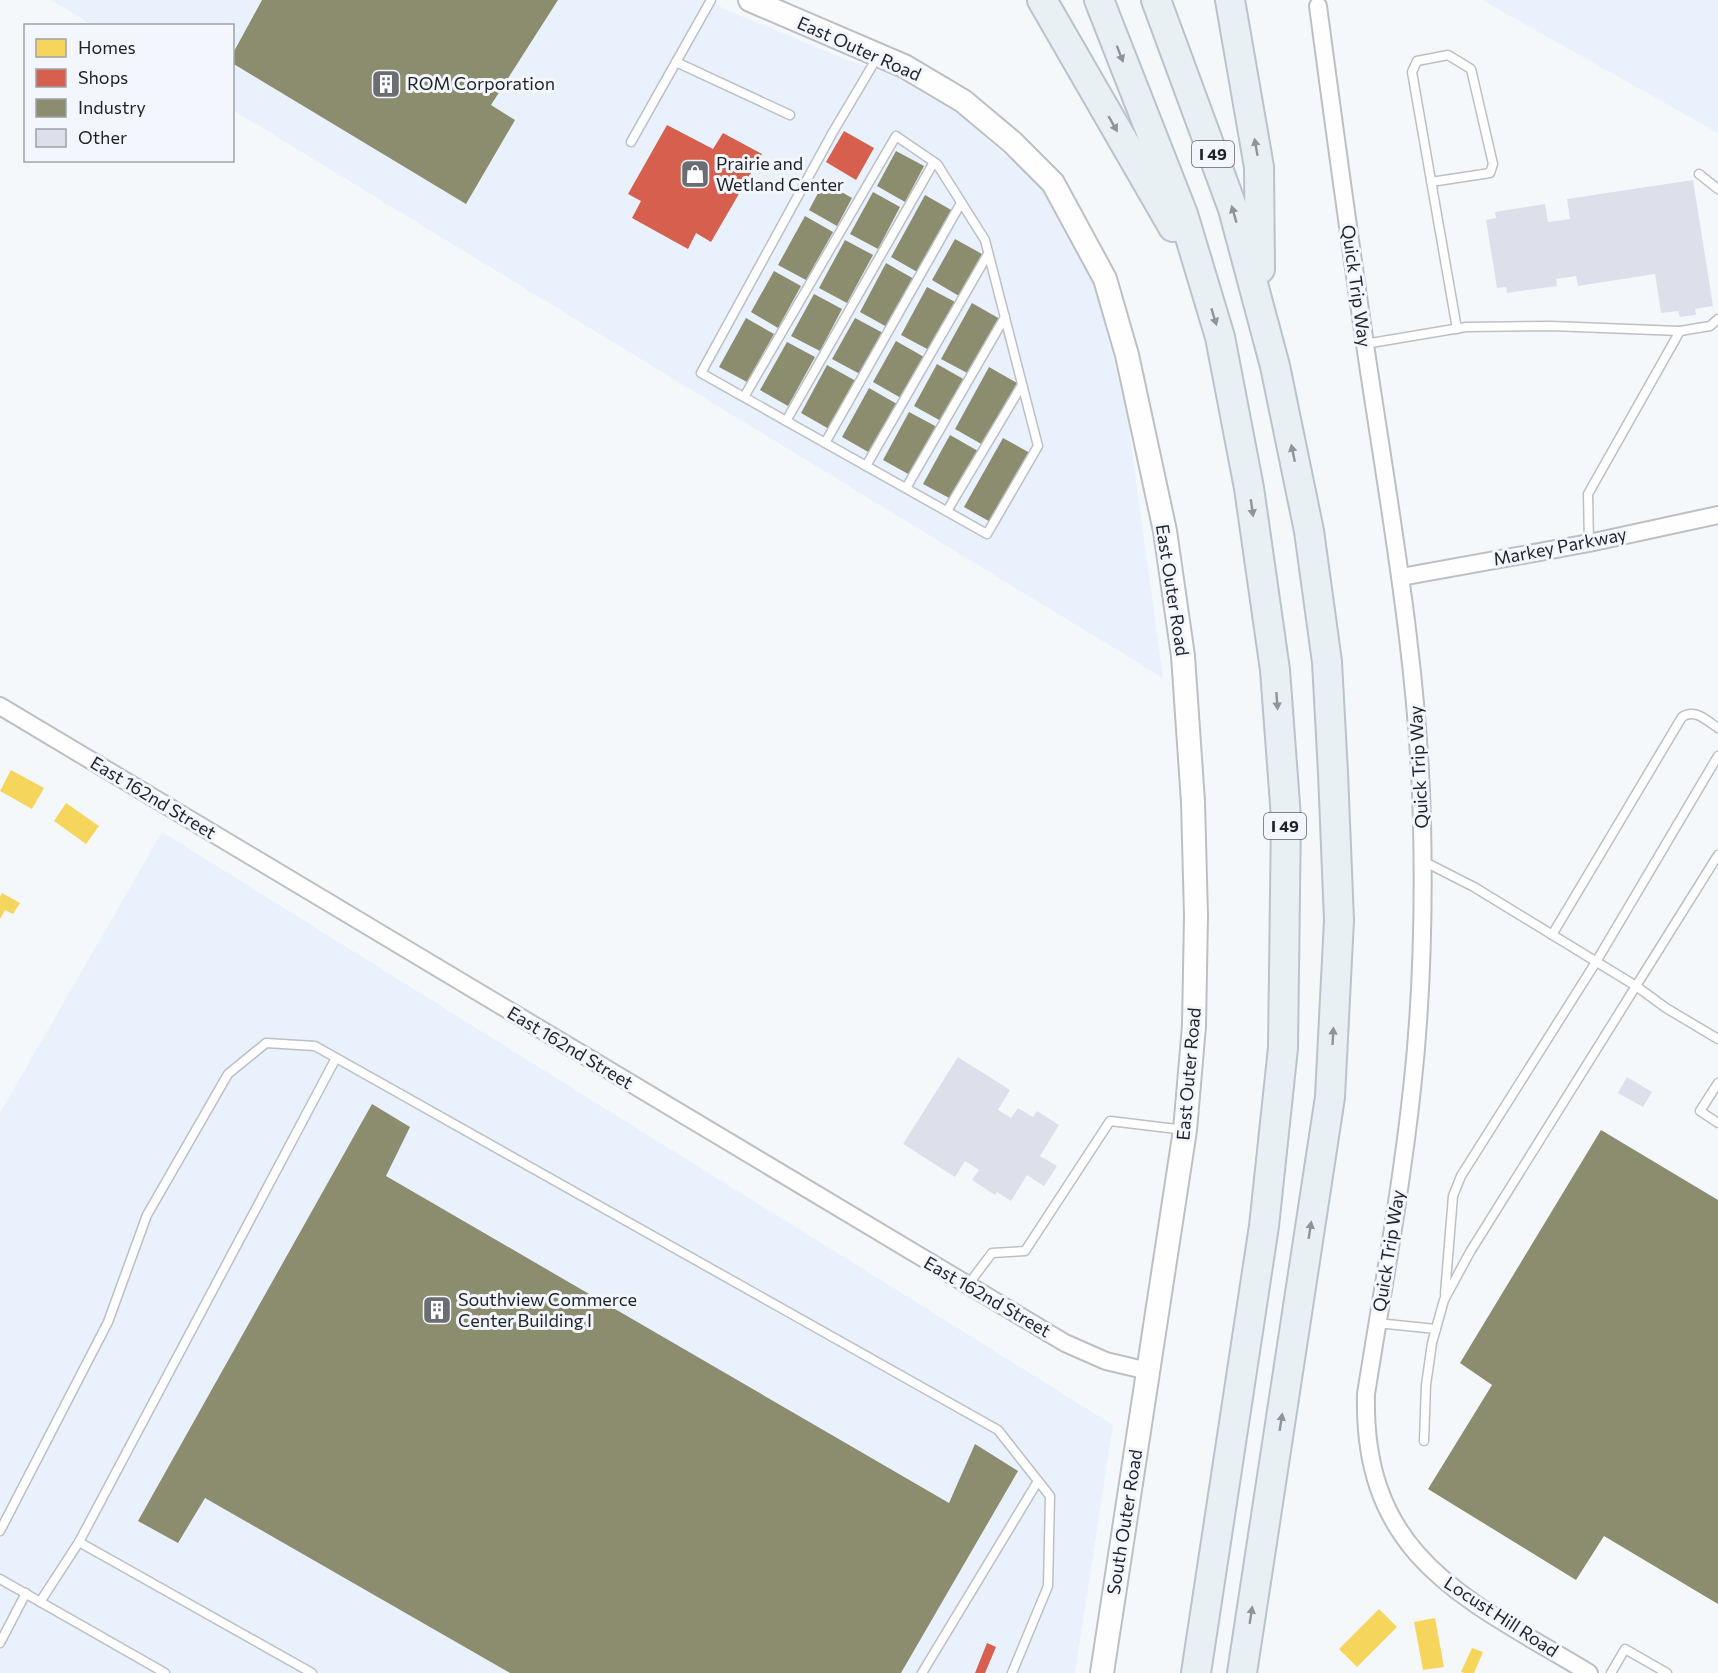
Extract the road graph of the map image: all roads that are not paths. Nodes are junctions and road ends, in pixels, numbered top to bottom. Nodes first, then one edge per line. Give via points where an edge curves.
1 (711, 0) edge
2 (750, 0) edge
3 (1042, 0) edge
4 (1099, 0) edge
5 (1156, 0) edge
6 (1230, 0) edge
7 (1318, 6) dead end
8 (879, 56) junction
9 (676, 62) junction
10 (790, 115) dead end
11 (632, 142) dead end
12 (934, 162) junction
13 (1700, 174) dead end
14 (1431, 183) junction
15 (1718, 189) edge
16 (961, 203) junction
17 (988, 254) junction
18 (1202, 276) junction
19 (1260, 310) junction
20 (1005, 317) junction
21 (1718, 319) edge
22 (1457, 329) junction
23 (1680, 330) junction
24 (1365, 344) junction
25 (1022, 385) junction
26 (744, 397) junction
27 (786, 421) junction
28 (825, 443) junction
29 (866, 466) junction
30 (906, 488) junction
31 (947, 511) junction
32 (1718, 515) edge
33 (1589, 543) junction
34 (1401, 577) junction
35 (0, 706) edge
36 (1718, 728) edge
37 (1718, 756) edge
38 (1718, 855) edge
39 (1423, 861) junction
40 (1552, 935) junction
41 (1596, 962) junction
42 (1636, 986) junction
43 (1718, 1039) edge
44 (336, 1058) junction
45 (1718, 1083) edge
46 (1718, 1123) edge
47 (1185, 1130) junction
48 (967, 1286) junction
49 (1444, 1300) junction
50 (1377, 1323) junction
51 (1436, 1329) junction
52 (1148, 1371) junction
53 (1424, 1441) dead end
54 (1038, 1481) junction
55 (1396, 1526) joint
56 (0, 1532) edge
57 (79, 1542) junction
58 (0, 1579) edge
59 (26, 1593) junction
60 (40, 1602) junction
61 (0, 1643) edge
62 (165, 1673) edge
63 (312, 1673) edge
64 (922, 1673) edge
65 (1012, 1673) edge
66 (1102, 1673) edge
67 (1196, 1673) edge
68 (1242, 1673) edge
69 (1589, 1673) edge
70 (1611, 1673) edge
71 (1667, 1673) edge

1 - 9 lane
2 - 8 street, East Outer Road
3 -> 18 highway
4 -> 18 highway, I 49 via 1183,214
19 -> 5 highway, I 49 via 1233,209
19 -> 6 highway via 1259,167
7 - 24 street, Quick Trip Way
8 - 26 lane via 701,373
8 - 47 street, East Outer Road via 963,101 1053,183 1105,279 1127,355 1162,519 1183,656 1196,916 1194,1026
9 - 10 lane
9 - 11 lane
12 - 16 lane
12 - 26 lane via 896,136
12 - 27 lane
13 - 15 lane
14 - 14 lane via 1412,72 1417,61 1448,55 1472,69 1493,164 1490,173
14 - 22 lane
16 - 17 lane via 985,240
16 - 28 lane
17 - 20 lane
17 - 29 lane
18 -> 67 highway, I 49 via 1220,337 1249,488 1275,670 1286,818 1283,1048 1264,1226
68 -> 19 highway, I 49 via 1330,1096 1339,920 1327,662 1309,531
20 - 25 lane
20 - 30 lane
21 - 23 lane via 1710,326
22 - 23 lane via 1551,326
22 - 24 lane
23 - 33 lane via 1588,494
24 - 34 street, Quick Trip Way
25 - 31 lane
25 - 31 lane via 1038,446 987,534
26 - 27 lane
27 - 28 lane
28 - 29 lane
29 - 30 lane
30 - 31 lane
32 - 33 street, Markey Parkway
33 - 34 street, Markey Parkway
34 - 39 street, Quick Trip Way via 1415,688
35 - 48 street, East 162nd Street
36 - 40 lane via 1695,714 1682,717
37 - 41 lane
38 - 42 lane
39 - 40 lane
39 - 50 street, Quick Trip Way via 1421,976 1413,1084
40 - 41 lane
41 - 42 lane
41 - 49 lane via 1456,1187
42 - 43 lane
42 - 49 lane
44 - 54 lane via 998,1430
44 - 56 lane via 315,1046 267,1043 228,1074 147,1215 108,1322
44 - 57 lane
45 - 46 lane via 1700,1111
47 - 48 lane via 1110,1121 1024,1251 992,1253
47 - 52 street, East Outer Road
48 - 52 street, East 162nd Street via 1085,1353
49 - 51 lane
50 - 51 lane
50 - 55 street, Quick Trip Way via 1365,1425 1377,1484
51 - 53 lane via 1426,1384
52 - 66 street, South Outer Road
54 - 64 lane
54 - 65 lane via 1050,1496 1048,1586
55 - 69 street, Locust Hill Road via 1413,1551 1458,1592
57 - 60 lane
57 - 63 lane
58 - 59 lane
59 - 60 lane
59 - 61 lane
60 - 62 lane
70 - 71 lane via 1625,1649

